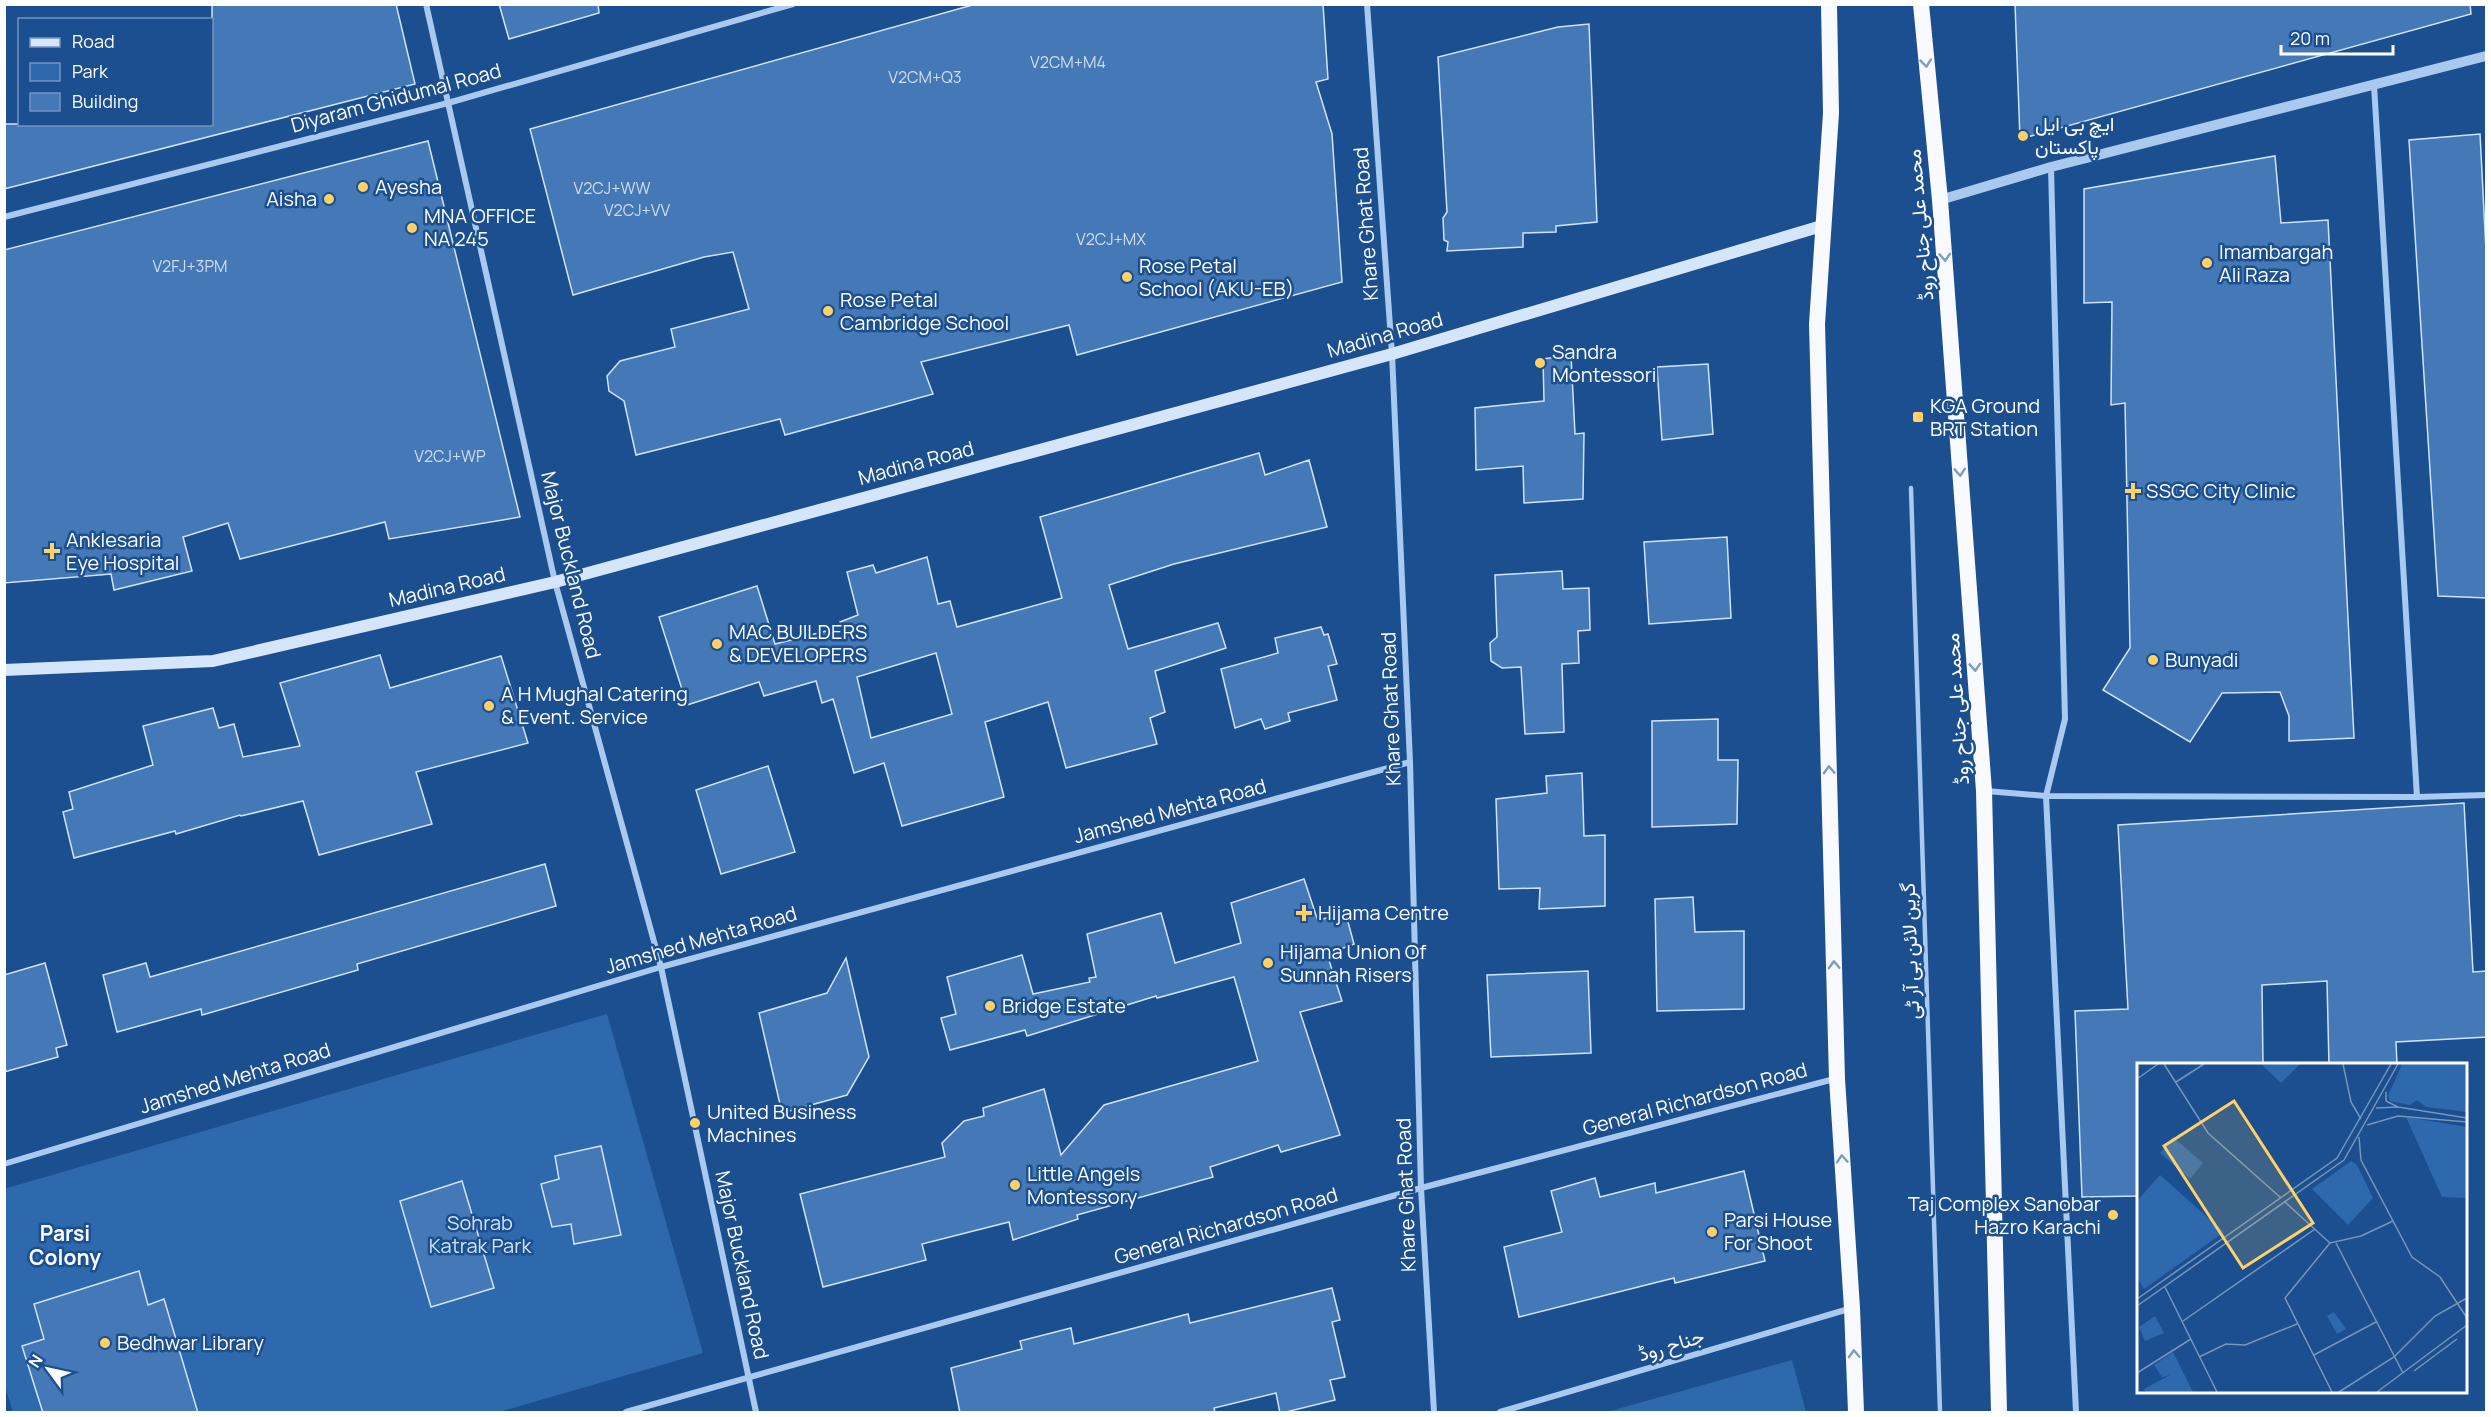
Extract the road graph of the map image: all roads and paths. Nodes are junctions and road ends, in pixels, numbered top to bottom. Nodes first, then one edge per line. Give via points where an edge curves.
1 (426, 4) edge
2 (794, 4) edge
3 (1367, 4) edge
4 (1829, 4) edge
5 (1921, 4) edge
6 (2487, 56) edge
7 (2374, 85) junction
8 (448, 103) junction
9 (2051, 167) junction
10 (1940, 200) junction
11 (4, 217) edge
12 (1825, 225) junction
13 (1392, 354) junction
14 (1911, 488) dead end
15 (555, 582) junction
16 (4, 670) edge
17 (1410, 762) junction
18 (1984, 791) junction
19 (2487, 795) edge
20 (2046, 796) junction
21 (2417, 796) junction
22 (661, 967) junction
23 (1837, 1079) junction
24 (4, 1164) edge
25 (1421, 1188) junction
26 (1852, 1308) junction
27 (750, 1377) junction
28 (626, 1413) edge
29 (756, 1413) edge
30 (1434, 1413) edge
31 (1500, 1413) edge
32 (1856, 1413) edge
33 (1940, 1413) edge
34 (2000, 1413) edge
35 (2076, 1413) edge

1 - 8 street, Major Buckland Road
2 - 8 street, Diyaram Ghidumal Road
3 - 13 street, Khare Ghat Road
4 - 12 highway via 1831,113
5 -> 10 highway, محمد علی جناح روڈ
6 - 7 street
7 - 9 street
7 - 21 street
8 - 11 street, Diyaram Ghidumal Road
8 - 15 street, Major Buckland Road
9 - 10 street
9 - 20 street via 2065,719
10 -> 18 highway, محمد علی جناح روڈ
12 - 13 main road, Madina Road
23 -> 12 highway via 1817,324
13 - 15 main road, Madina Road
13 - 17 street, Khare Ghat Road
14 - 33 lane, گرین لائن بی آر ٹی
15 - 16 main road, Madina Road via 213,661
15 - 22 street, Major Buckland Road
17 - 22 street, Jamshed Mehta Road
17 - 25 street, Khare Ghat Road
18 - 20 street
18 - 34 highway, محمد علی جناح روڈ
19 - 21 street
20 - 21 street
20 - 35 street
22 - 24 street, Jamshed Mehta Road
22 - 27 street, Major Buckland Road
23 - 25 street, General Richardson Road
26 -> 23 highway
25 - 27 street, General Richardson Road
25 - 30 street, Khare Ghat Road
26 - 31 street, جناح روڈ
32 -> 26 highway
27 - 28 street, General Richardson Road
27 - 29 street, Major Buckland Road

